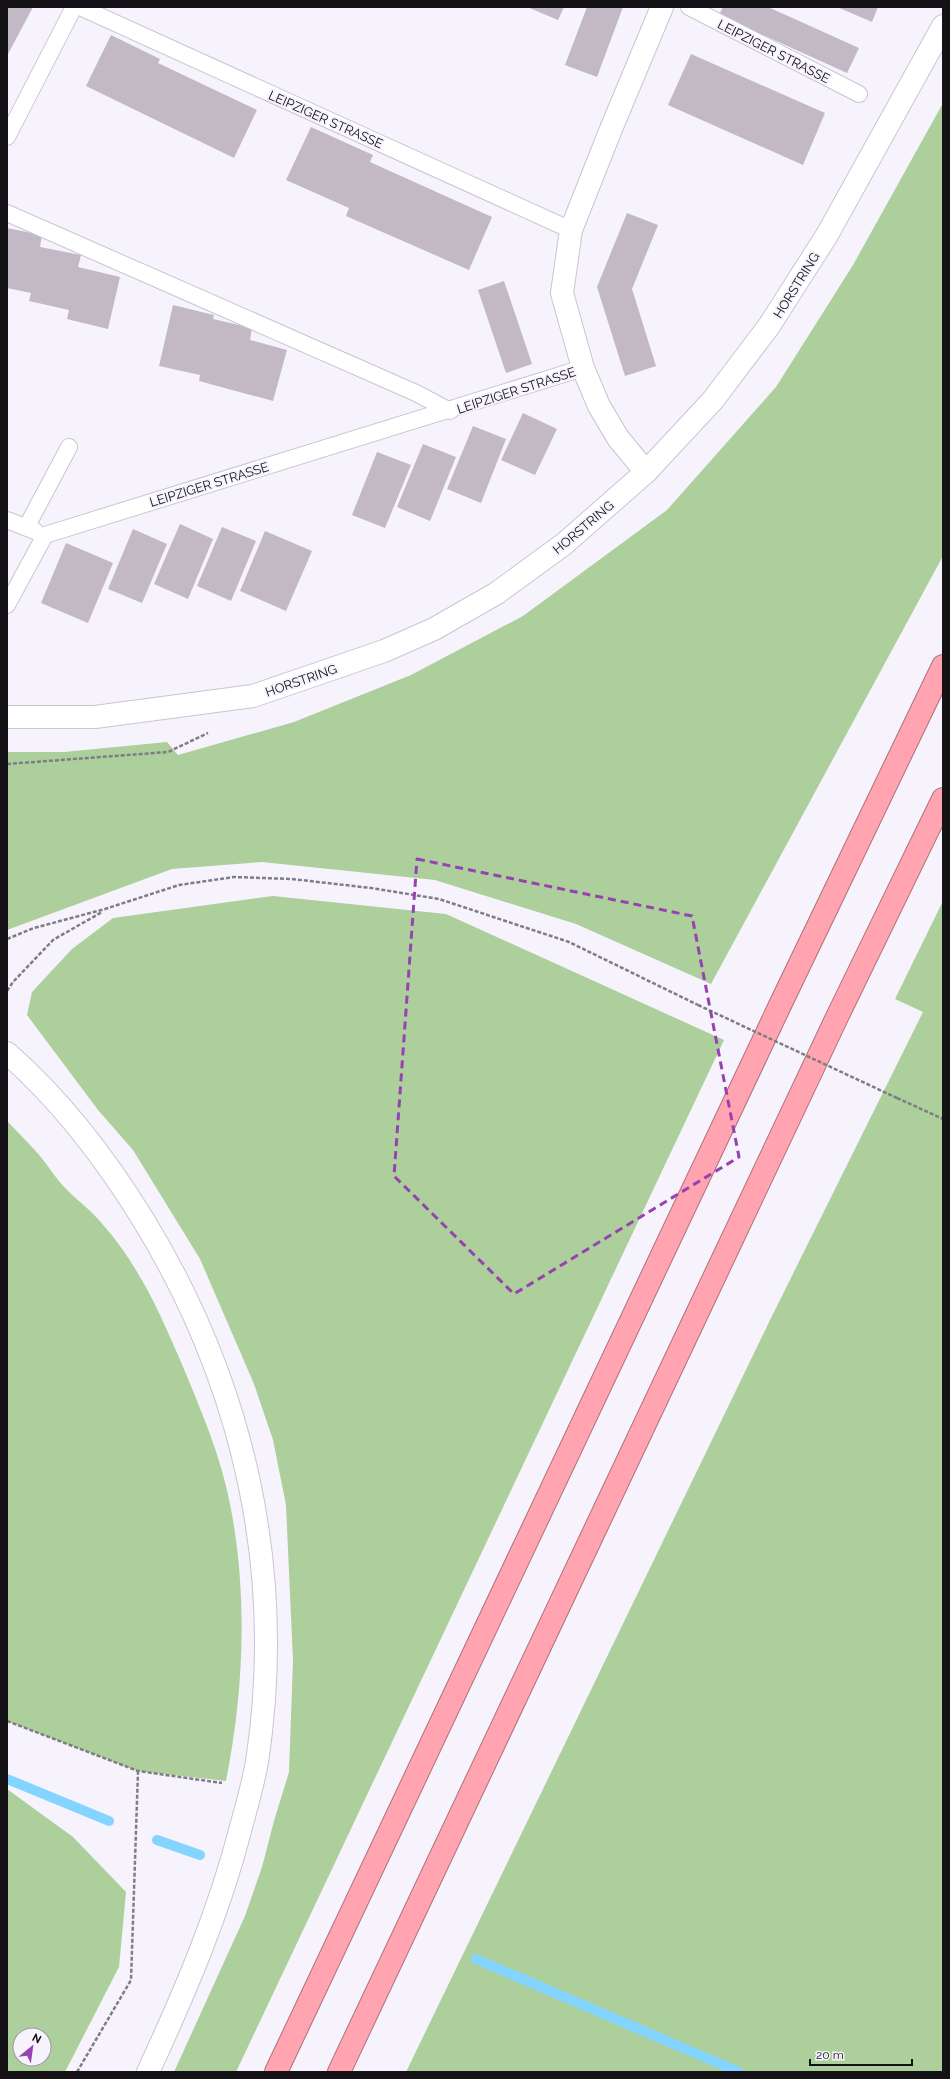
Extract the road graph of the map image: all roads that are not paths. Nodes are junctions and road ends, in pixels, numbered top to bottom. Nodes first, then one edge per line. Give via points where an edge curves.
1 (74, 7) edge
2 (80, 7) edge
3 (662, 7) edge
4 (689, 7) edge
5 (943, 26) edge
6 (859, 94) dead end
7 (7, 136) edge
8 (7, 213) edge
9 (572, 230) junction
10 (583, 368) junction
11 (450, 411) junction
12 (69, 447) dead end
13 (646, 472) junction
14 (7, 520) edge
15 (27, 526) junction
16 (44, 535) junction
17 (7, 605) edge
18 (943, 666) edge
19 (7, 717) edge
20 (943, 799) edge
21 (7, 1053) edge
22 (148, 2072) edge
23 (276, 2072) edge
24 (339, 2072) edge

1 - 7 lane
2 - 9 lane, LEIPZIGER STRASSE
3 - 9 street, LEIPZIGER STRASSE
4 - 6 lane, LEIPZIGER STRASSE
5 - 13 street, HORSTRING via 827,235 769,326 713,400
8 - 11 lane, LEIPZIGER STRASSE via 416,393
9 - 10 street, LEIPZIGER STRASSE via 562,293
10 - 11 lane, LEIPZIGER STRASSE
10 - 13 street, LEIPZIGER STRASSE via 598,406 618,438
11 - 16 lane, LEIPZIGER STRASSE
12 - 15 lane
13 - 19 street, HORSTRING via 564,544 497,593 434,629 384,651 253,696 95,717
14 - 15 lane
15 - 16 lane
16 - 17 lane
18 - 23 highway
20 - 24 highway via 841,1009
21 - 22 street via 69,1114 97,1150 166,1258 195,1317 225,1392 242,1448 256,1510 267,1617 267,1655 257,1762 232,1863 209,1933 186,1992

